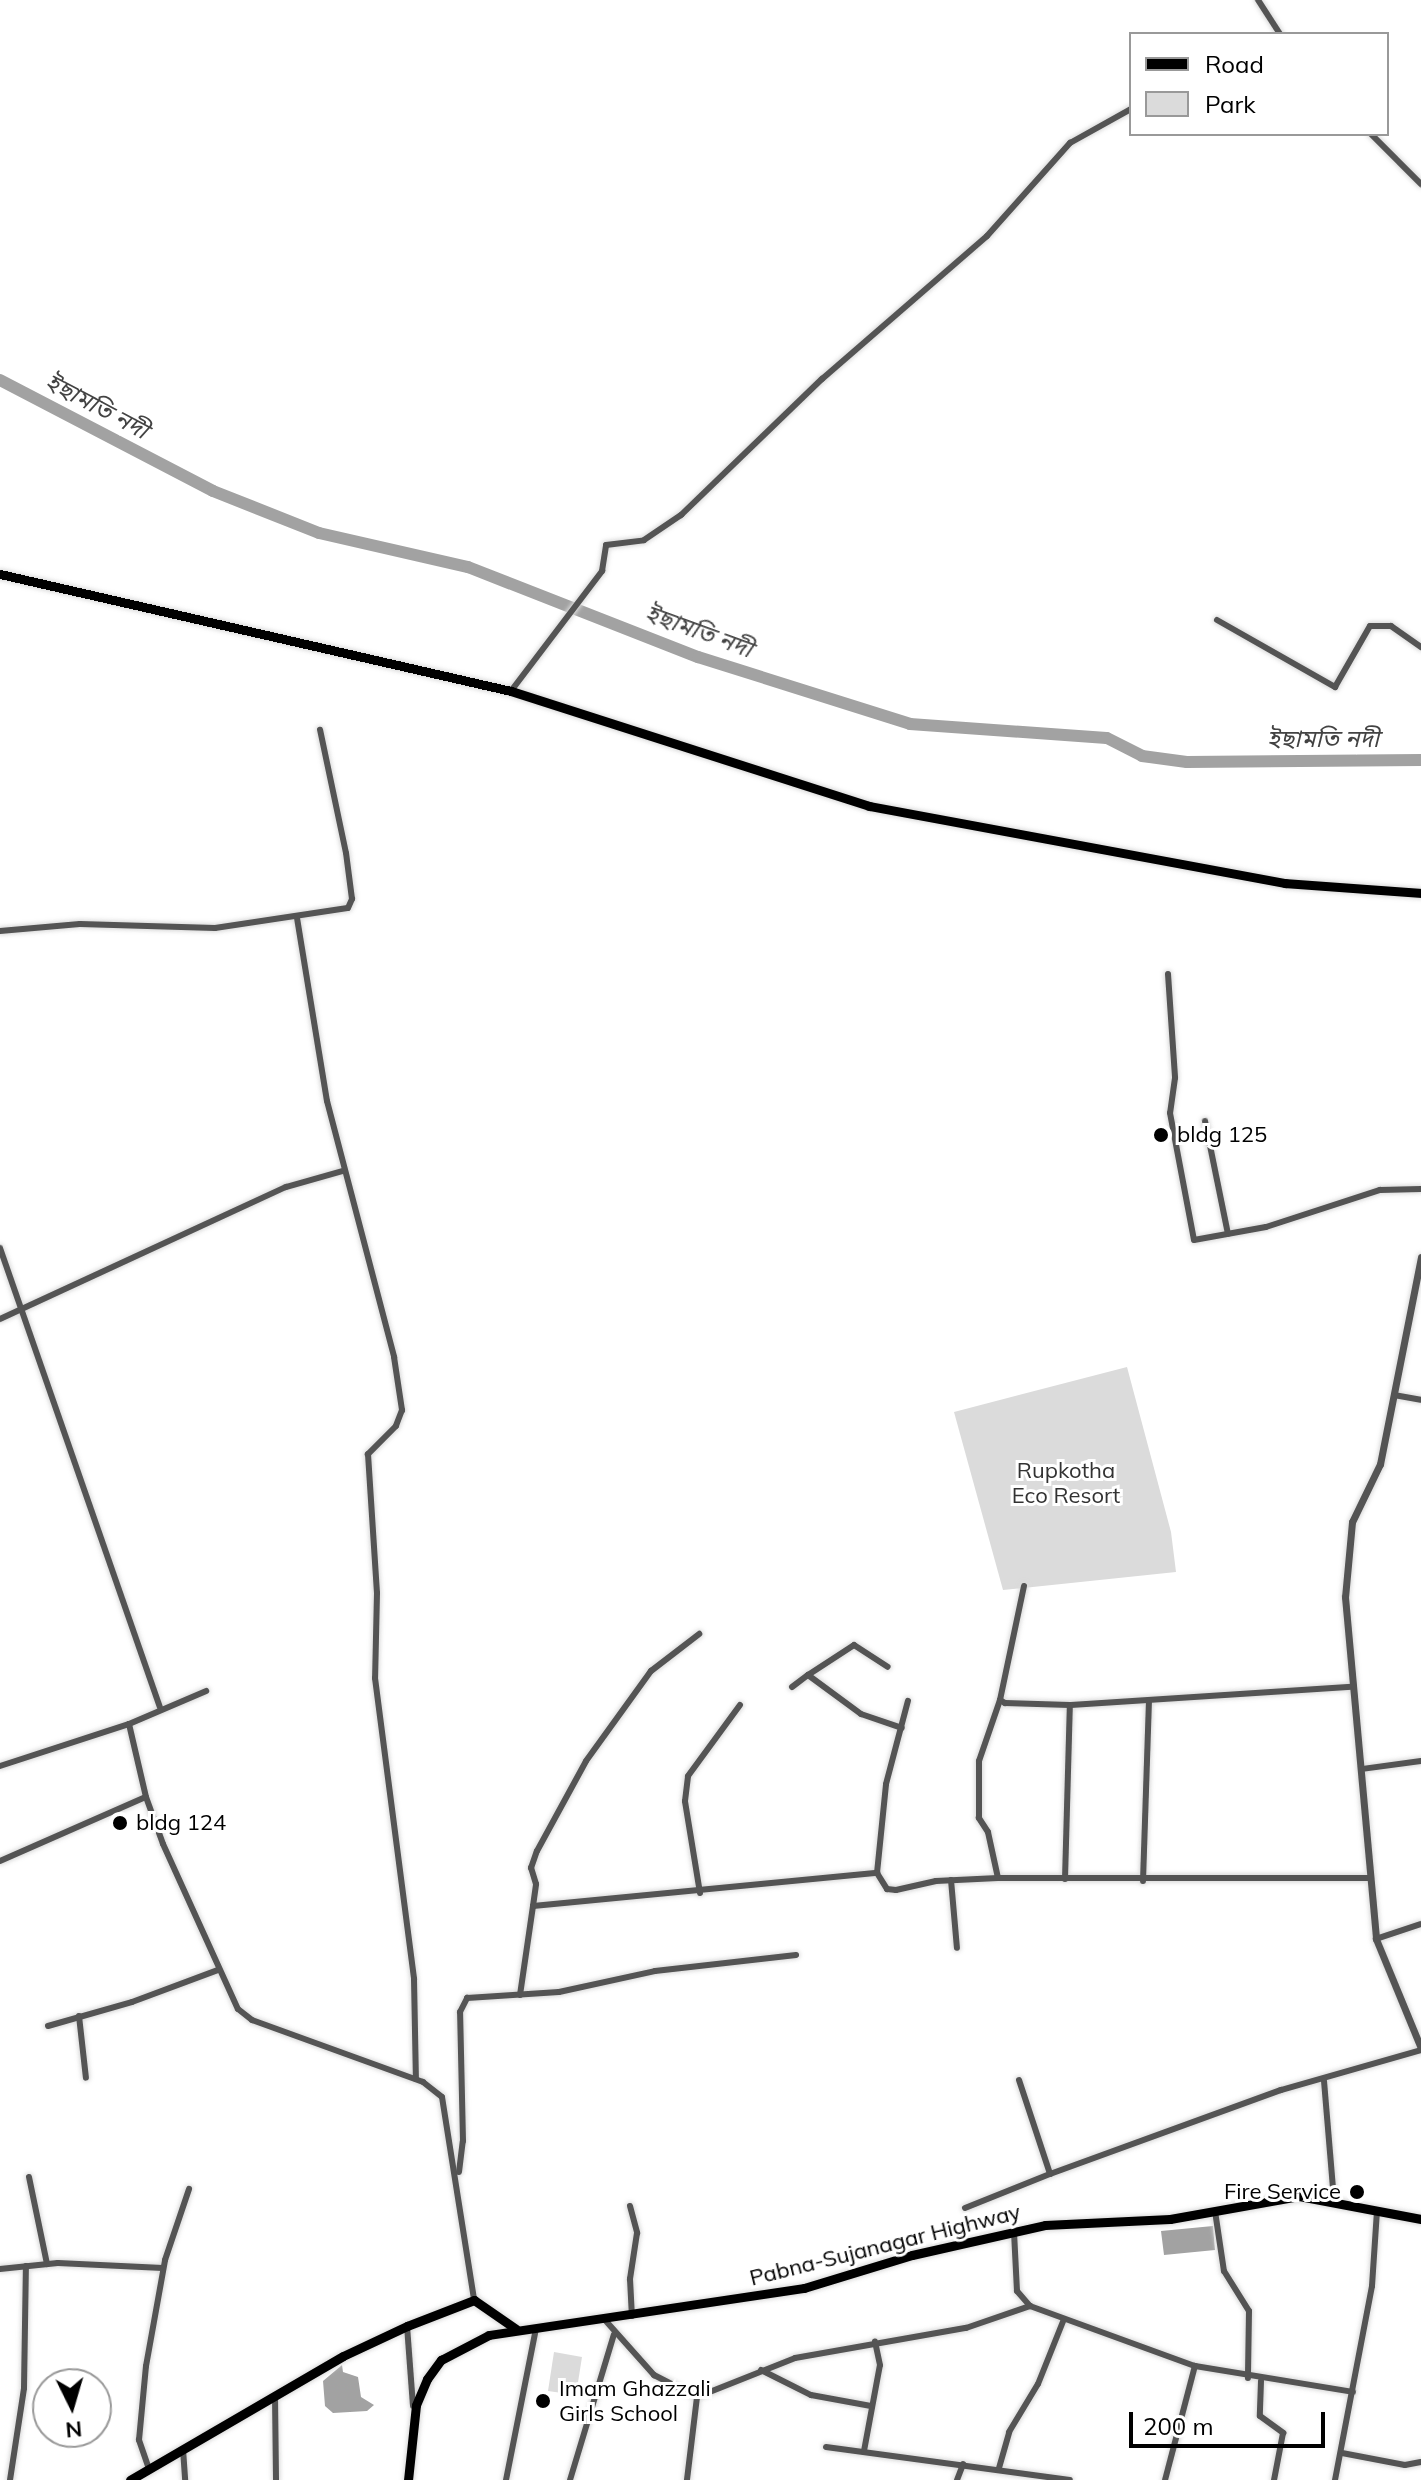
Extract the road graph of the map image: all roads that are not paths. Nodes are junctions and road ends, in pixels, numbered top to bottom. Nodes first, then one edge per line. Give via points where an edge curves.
1 (1258, 0) edge
2 (1279, 32) edge
3 (1129, 110) edge
4 (1373, 136) edge
5 (1421, 184) edge
6 (0, 574) edge
7 (1217, 620) dead end
8 (1421, 647) edge
9 (511, 691) junction
10 (320, 730) dead end
11 (1421, 893) edge
12 (297, 918) junction
13 (0, 931) edge
14 (1168, 974) dead end
15 (1205, 1121) dead end
16 (343, 1171) junction
17 (1421, 1189) edge
18 (1228, 1234) junction
19 (0, 1248) edge
20 (1421, 1257) edge
21 (19, 1311) junction
22 (0, 1319) edge
23 (1394, 1395) junction
24 (1421, 1400) edge
25 (1024, 1586) dead end
26 (699, 1634) dead end
27 (888, 1667) dead end
28 (808, 1675) junction
29 (792, 1687) dead end
30 (1352, 1687) junction
31 (206, 1691) dead end
32 (1000, 1700) junction
33 (908, 1701) dead end
34 (1149, 1702) junction
35 (740, 1705) dead end
36 (1070, 1705) junction
37 (160, 1707) junction
38 (129, 1724) junction
39 (902, 1728) junction
40 (1421, 1761) edge
41 (0, 1766) edge
42 (1362, 1769) junction
43 (146, 1797) junction
44 (0, 1861) edge
45 (877, 1873) junction
46 (998, 1878) junction
47 (1370, 1878) junction
48 (1065, 1879) junction
49 (951, 1880) junction
50 (1143, 1881) junction
51 (700, 1893) junction
52 (533, 1906) junction
53 (1421, 1924) edge
54 (1376, 1939) junction
55 (957, 1948) dead end
56 (796, 1955) dead end
57 (218, 1970) junction
58 (520, 1995) junction
59 (79, 2016) junction
60 (48, 2026) dead end
61 (1421, 2049) edge
62 (86, 2078) dead end
63 (416, 2079) junction
64 (1019, 2080) dead end
65 (1324, 2081) junction
66 (1050, 2174) junction
67 (457, 2175) junction
68 (29, 2177) dead end
69 (189, 2189) dead end
70 (1334, 2201) junction
71 (630, 2206) dead end
72 (965, 2208) dead end
73 (1377, 2210) junction
74 (1215, 2211) junction
75 (1421, 2219) edge
76 (1014, 2232) junction
77 (47, 2264) junction
78 (26, 2266) junction
79 (163, 2268) junction
80 (0, 2269) edge
81 (474, 2300) junction
82 (1030, 2306) junction
83 (632, 2316) junction
84 (1064, 2319) junction
85 (605, 2320) junction
86 (407, 2326) junction
87 (536, 2328) junction
88 (516, 2329) junction
89 (614, 2334) junction
90 (875, 2342) junction
91 (1195, 2366) junction
92 (761, 2370) junction
93 (1248, 2378) junction
94 (1261, 2381) junction
95 (1353, 2392) junction
96 (275, 2396) junction
97 (697, 2397) junction
98 (871, 2406) junction
99 (414, 2419) junction
100 (826, 2447) dead end
101 (183, 2449) junction
102 (864, 2451) junction
103 (1342, 2453) junction
104 (1421, 2462) edge
105 (963, 2464) junction
106 (0, 2466) edge
107 (999, 2468) junction
108 (10, 2469) junction
109 (149, 2469) junction
110 (1008, 2477) edge
111 (10, 2480) edge
112 (130, 2480) edge
113 (185, 2480) edge
114 (276, 2480) edge
115 (408, 2480) edge
116 (506, 2480) edge
117 (570, 2480) edge
118 (687, 2480) edge
119 (957, 2480) edge
120 (1070, 2480) edge
121 (1165, 2480) edge
122 (1274, 2480) edge
123 (1335, 2480) edge

1 - 2 street
3 - 9 street via 1070,143 987,236 822,379 681,515 644,540 606,545 602,571
4 - 5 street
6 - 9 main road
7 - 8 street via 1335,687 1370,626 1391,626
9 - 11 main road via 869,806 1270,880
10 - 12 street via 352,904
12 - 13 street via 215,928 107,924
12 - 16 street
14 - 18 street via 1175,1078 1170,1113 1193,1236 1198,1242
15 - 18 street
16 - 21 street via 286,1187
16 - 63 street via 394,1357 402,1410 396,1426 368,1454 377,1593 375,1678 414,1979
17 - 18 street via 1380,1190
19 - 21 street
20 - 23 street
21 - 22 street
21 - 37 street
23 - 24 street
23 - 30 street via 1380,1464 1352,1522 1345,1597
25 - 32 street
26 - 52 street via 651,1671 586,1761 537,1851 531,1868
27 - 28 street via 854,1645
28 - 29 street
28 - 39 street via 861,1714
30 - 34 street
30 - 42 street
31 - 37 street
32 - 36 street
32 - 46 street via 979,1761 979,1818 988,1832
33 - 39 street
34 - 36 street
34 - 50 street
35 - 51 street via 688,1776 685,1801
36 - 48 street
37 - 38 street
38 - 41 street
38 - 43 street
39 - 45 street via 886,1784
40 - 42 street
42 - 47 street
43 - 44 street
43 - 57 street
45 - 49 street via 887,1889
45 - 51 street
46 - 48 street
46 - 49 street
47 - 50 street
47 - 54 street
48 - 50 street
49 - 55 street
51 - 52 street
52 - 58 street
53 - 54 street
54 - 61 street
56 - 58 street via 655,1971
57 - 59 street
57 - 63 street via 238,2009 252,2020
58 - 67 street via 467,1998 462,2005 463,2151
59 - 60 street
59 - 62 street
61 - 65 street
63 - 67 street via 442,2097
64 - 66 street
65 - 66 street via 1281,2090
65 - 70 street
66 - 72 street
67 - 81 street
68 - 77 street
69 - 79 street
70 - 73 main road, Pabna-Sujanagar Highway
70 - 74 main road, Pabna-Sujanagar Highway via 1299,2196
71 - 83 street via 637,2233 630,2279
73 - 75 main road, Pabna-Sujanagar Highway
73 - 95 street via 1372,2286
74 - 76 main road, Pabna-Sujanagar Highway
74 - 93 street via 1224,2271 1249,2311
76 - 82 street via 1017,2291
76 - 83 main road, Pabna-Sujanagar Highway via 912,2255 804,2288
77 - 78 street
77 - 79 street
78 - 80 street
78 - 108 street via 24,2388
79 - 109 street via 139,2440
81 - 86 main road
81 - 88 main road
82 - 84 street
82 - 90 street via 966,2328
83 - 85 main road, Pabna-Sujanagar Highway
84 - 91 street
84 - 107 street via 1038,2384 1009,2432
85 - 87 main road, Pabna-Sujanagar Highway
85 - 89 street
86 - 96 main road
86 - 99 street
87 - 88 main road, Pabna-Sujanagar Highway
87 - 116 street
88 - 99 main road, Pabna-Sujanagar Highway via 463,2344 441,2360 427,2379
89 - 97 street via 654,2375
89 - 117 street
90 - 92 street
90 - 98 street via 880,2365
91 - 93 street
91 - 121 street
92 - 97 street
92 - 98 street via 811,2395
93 - 94 street
94 - 95 street
94 - 122 street via 1260,2416 1283,2433
95 - 103 street
96 - 101 main road
96 - 114 street
97 - 118 street
98 - 102 street
99 - 115 main road, Pabna-Sujanagar Highway
100 - 102 street
101 - 109 main road
101 - 113 street
102 - 105 street
103 - 104 street via 1405,2465
103 - 123 street
105 - 107 street
105 - 119 street
106 - 108 street
107 - 110 street
108 - 111 street
109 - 112 main road
110 - 120 street

